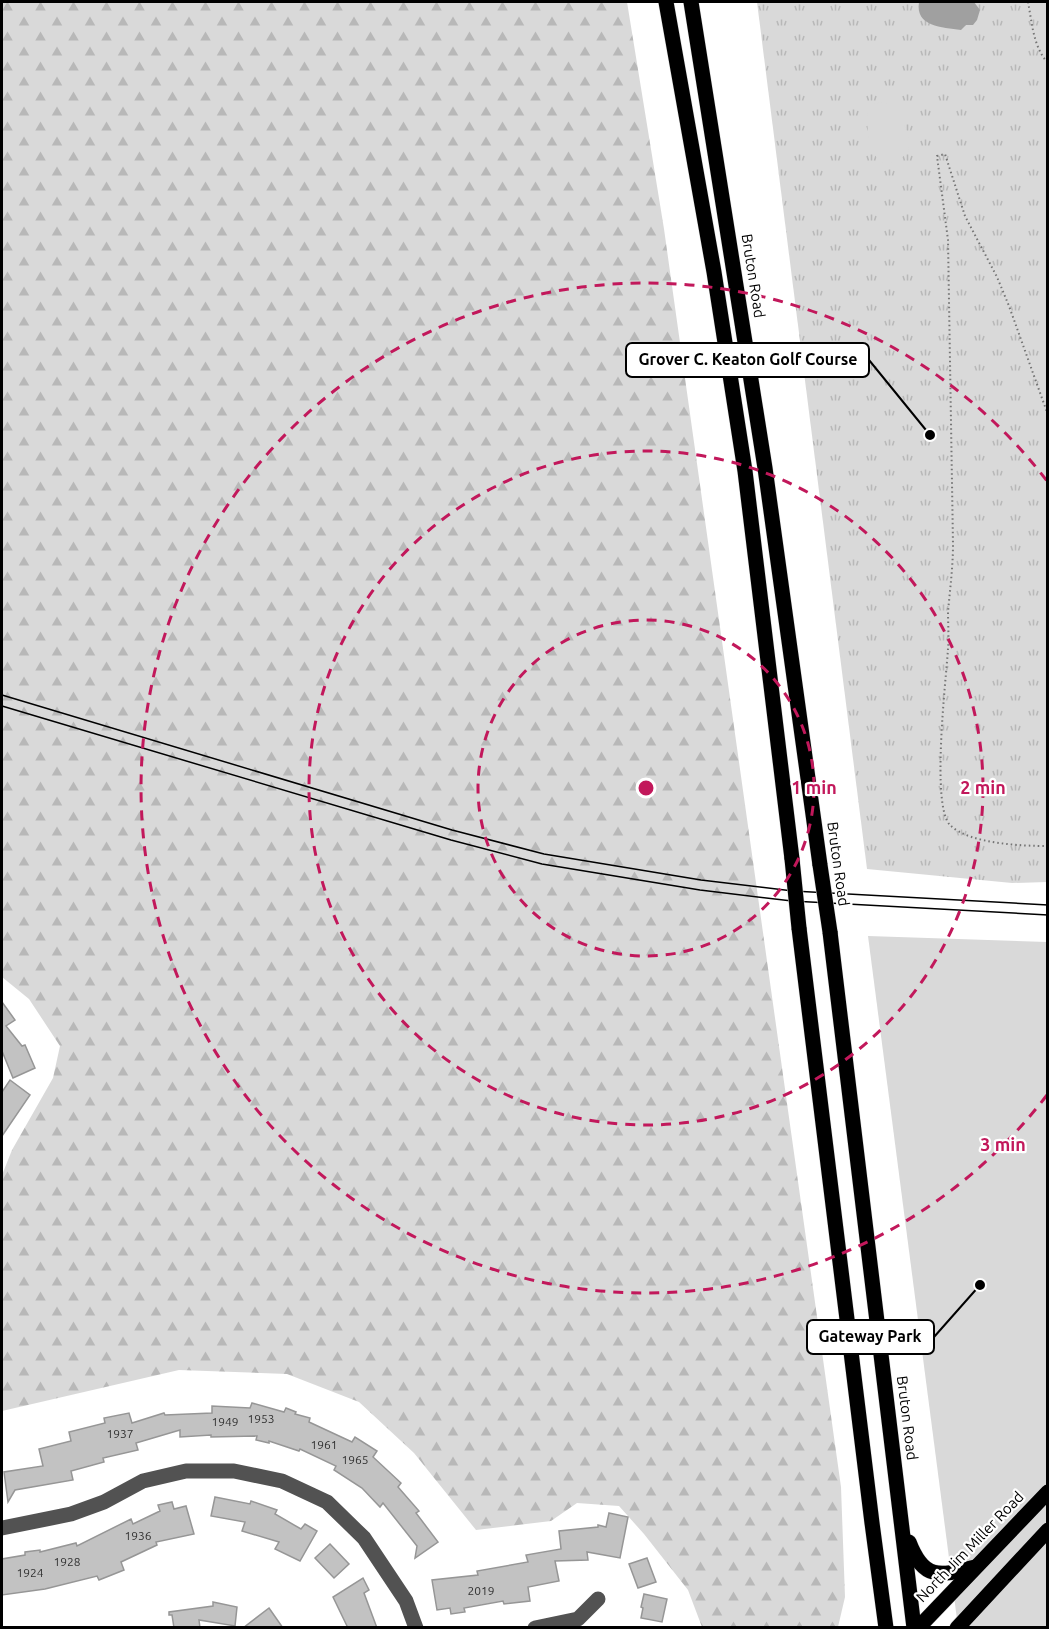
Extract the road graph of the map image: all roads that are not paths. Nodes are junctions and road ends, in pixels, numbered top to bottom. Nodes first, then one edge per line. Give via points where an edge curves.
1 (666, 2) edge
2 (691, 2) edge
3 (733, 268) junction
4 (714, 272) junction
5 (1047, 1492) edge
6 (902, 1525) junction
7 (2, 1528) edge
8 (1047, 1530) edge
9 (975, 1567) junction
10 (598, 1599) dead end
11 (416, 1628) edge
12 (535, 1628) edge
13 (886, 1628) edge
14 (916, 1628) edge
15 (957, 1628) edge

1 - 4 main road
2 - 3 main road, Bruton Road
3 - 4 main road
3 - 6 main road, Bruton Road, bridge via 830,932
4 - 13 main road, bridge via 745,471
5 - 9 main road, North Jim Miller Road
6 - 9 main road via 921,1566 943,1574
6 - 14 main road, Bruton Road
7 - 11 street via 71,1514 143,1481 186,1471 234,1471 282,1481 327,1502 364,1538 405,1601
8 - 15 main road
9 - 14 main road, North Jim Miller Road
10 - 12 street via 578,1619

